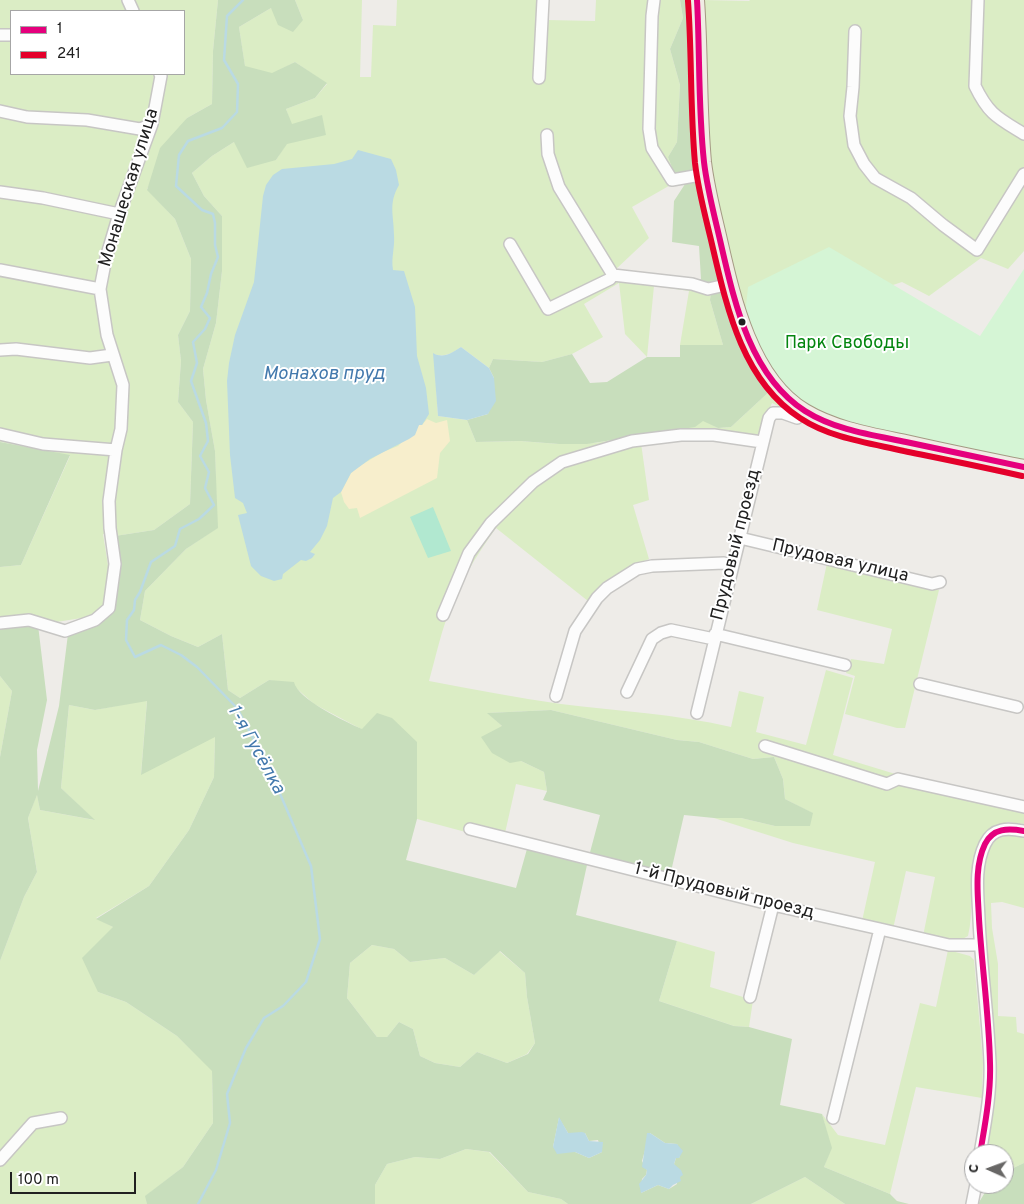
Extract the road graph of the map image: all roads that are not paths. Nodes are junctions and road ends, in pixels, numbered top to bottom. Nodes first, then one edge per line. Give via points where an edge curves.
1 (543, 0) edge
2 (654, 0) edge
3 (697, 0) edge
4 (978, 0) edge
5 (855, 31) dead end
6 (160, 75) edge
7 (539, 78) dead end
8 (0, 111) edge
9 (152, 124) junction
10 (1024, 134) edge
11 (546, 135) dead end
12 (706, 174) junction
13 (1024, 174) edge
14 (0, 192) edge
15 (119, 214) junction
16 (510, 244) dead end
17 (0, 270) edge
18 (613, 275) junction
19 (730, 284) junction
20 (100, 289) junction
21 (0, 350) edge
22 (112, 355) junction
23 (804, 410) junction
24 (0, 434) edge
25 (762, 442) junction
26 (116, 450) junction
27 (1024, 467) edge
28 (740, 538) junction
29 (733, 565) junction
30 (940, 582) dead end
31 (443, 615) dead end
32 (0, 623) edge
33 (715, 636) junction
34 (845, 665) dead end
35 (920, 684) dead end
36 (626, 692) dead end
37 (556, 696) dead end
38 (1017, 707) dead end
39 (697, 713) dead end
40 (766, 746) dead end
41 (1024, 807) edge
42 (470, 829) dead end
43 (1024, 831) edge
44 (773, 905) junction
45 (880, 929) junction
46 (980, 945) junction
47 (750, 997) dead end
48 (61, 1118) dead end
49 (833, 1118) dead end
50 (981, 1144) edge
51 (0, 1160) edge

1 - 7 street
2 - 12 street via 649,129 652,148 672,180
3 - 12 main road
4 - 10 street via 975,86 994,116
5 - 13 street via 850,116 854,145 875,178 911,198 977,250
6 - 9 street, Монашеская улица
8 - 9 street via 27,117 87,120 140,129
9 - 15 street, Монашеская улица
11 - 18 street via 548,154 559,186
12 - 19 main road
14 - 15 street
15 - 20 street, Монашеская улица
16 - 18 street via 548,309 610,280
17 - 20 street
18 - 19 street via 692,284 708,289
19 - 23 main road via 754,350 768,374 782,394
20 - 22 street, Монашеская улица
21 - 22 street via 90,358
22 - 26 street, Монашеская улица via 122,385 121,429
23 - 25 street, Прудовый проезд via 797,418 773,413
23 - 27 main road via 824,421 869,434
24 - 26 street via 43,444
25 - 28 street, Прудовый проезд
25 - 31 street via 714,435 681,435 632,441 562,462 534,482 491,523 469,553
26 - 32 street, Монашеская улица via 108,501 116,564 109,608 95,620 66,631 29,620
28 - 29 street, Прудовый проезд
28 - 30 street, Прудовая улица via 932,584
29 - 33 street, Прудовый проезд
29 - 37 street via 652,566 636,570 607,588 575,631
33 - 34 street
33 - 36 street via 671,630 652,639
33 - 39 street, Прудовый проезд
35 - 38 street
40 - 41 street via 887,784 898,779
42 - 44 street, 1-й Прудовый проезд
43 - 46 street via 1002,829 992,834 979,861
44 - 45 street, 1-й Прудовый проезд
44 - 47 street
45 - 46 street, 1-й Прудовый проезд via 948,945
45 - 49 street
46 - 50 street via 990,1064
48 - 51 street via 33,1123

